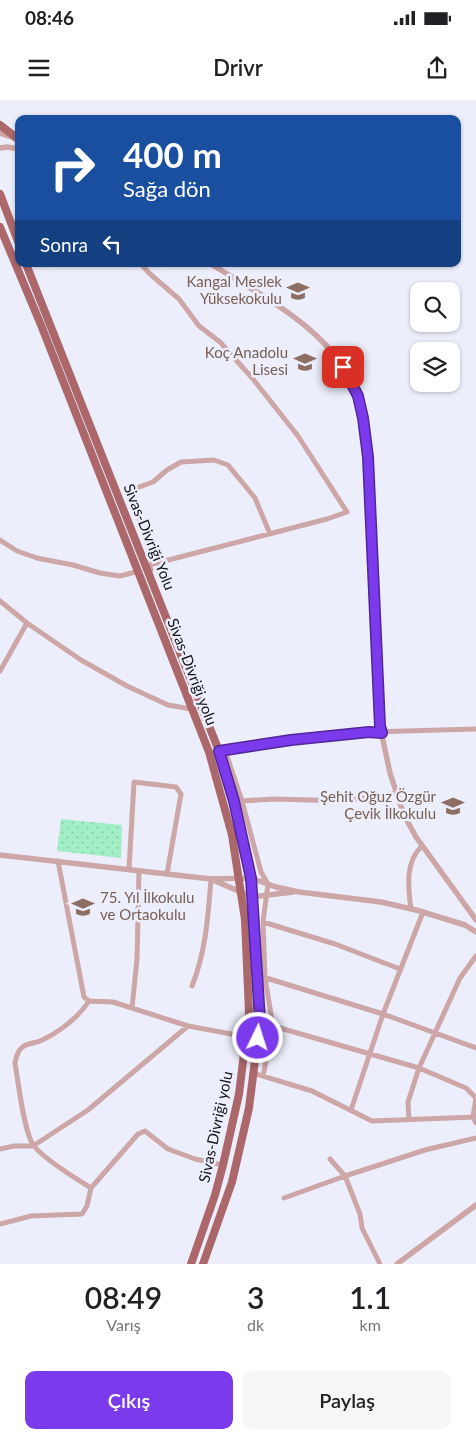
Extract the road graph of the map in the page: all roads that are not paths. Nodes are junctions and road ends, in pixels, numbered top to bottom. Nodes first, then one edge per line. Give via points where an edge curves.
1 (0, 125) edge
2 (0, 133) edge
3 (15, 137) edge
4 (15, 138) edge
5 (0, 148) edge
6 (15, 148) edge
7 (0, 194) edge
8 (0, 226) edge
9 (15, 233) edge
10 (15, 261) edge
11 (17, 267) edge
12 (27, 267) edge
13 (144, 267) edge
14 (216, 267) edge
15 (270, 534) junction
16 (0, 540) edge
17 (153, 564) junction
18 (139, 571) junction
19 (0, 601) edge
20 (27, 623) junction
21 (0, 671) edge
22 (191, 709) junction
23 (476, 729) edge
24 (382, 733) junction
25 (222, 751) junction
26 (397, 792) junction
27 (242, 801) junction
28 (422, 846) junction
29 (0, 855) edge
30 (58, 861) junction
31 (129, 870) junction
32 (139, 871) junction
33 (167, 874) junction
34 (251, 878) junction
35 (211, 879) junction
36 (239, 879) junction
37 (268, 884) junction
38 (241, 892) junction
39 (299, 892) junction
40 (265, 895) junction
41 (252, 897) junction
42 (411, 909) junction
43 (424, 912) junction
44 (475, 919) edge
45 (263, 922) junction
46 (476, 932) edge
47 (476, 956) edge
48 (400, 969) junction
49 (261, 976) junction
50 (192, 986) dead end
51 (89, 1001) junction
52 (132, 1008) junction
53 (383, 1014) junction
54 (188, 1026) junction
55 (273, 1026) junction
56 (435, 1033) junction
57 (237, 1035) dead end
58 (476, 1048) edge
59 (369, 1054) junction
60 (419, 1068) junction
61 (253, 1073) junction
62 (263, 1076) junction
63 (351, 1110) junction
64 (474, 1117) edge
65 (409, 1120) junction
66 (476, 1124) edge
67 (476, 1138) edge
68 (33, 1146) junction
69 (0, 1149) edge
70 (330, 1159) dead end
71 (223, 1165) junction
72 (345, 1176) junction
73 (90, 1188) junction
74 (284, 1198) dead end
75 (476, 1205) edge
76 (0, 1224) edge
77 (190, 1264) edge
78 (203, 1264) edge
79 (380, 1264) edge
80 (397, 1264) edge

1 - 3 main road
2 - 4 street
5 - 6 street
7 - 9 main road
8 - 10 main road, Sivas-Divriği yolu
11 - 18 main road, Sivas-Divriği yolu
12 - 25 main road, Sivas-Divriği Yolu
13 - 15 street via 179,299 199,326 220,342 253,379 298,436 347,512
14 - 24 street via 285,311 321,339 343,367 358,396 368,457
15 - 17 street
15 - 17 street via 255,498 228,466 214,460 181,462 153,482 131,490
16 - 18 street via 37,558 100,573 120,576
17 - 25 street via 149,565
18 - 22 main road, Sivas-Divriği yolu
19 - 20 street
20 - 21 street
20 - 22 street via 81,660 127,686 168,705
22 - 36 main road, Sivas-Divriği yolu via 212,761 232,835
23 - 24 street
24 - 25 street via 291,740
24 - 26 street
25 - 27 street
25 - 34 main road, Sivas-Divriği Yolu
26 - 27 street via 345,801
26 - 28 street via 404,815
27 - 37 street via 261,872
28 - 42 street via 416,851 410,868
28 - 44 street
29 - 30 street
30 - 31 street
30 - 51 street via 84,997
31 - 32 street
31 - 33 street via 134,782 176,787 181,794
32 - 33 street
32 - 52 street
33 - 35 street
34 - 36 street
34 - 37 street
34 - 41 main road, Sivas-Divriği Yolu
35 - 36 street
35 - 38 street
35 - 50 street via 207,930 199,970
36 - 38 main road, Sivas-Divriği yolu
37 - 39 street
37 - 40 street
38 - 41 street
38 - 71 main road, Sivas-Divriği yolu via 249,1013 239,1094
39 - 40 street
39 - 42 street
40 - 41 street
40 - 45 street
41 - 49 main road, Sivas-Divriği Yolu
42 - 43 street
43 - 46 street via 465,925
43 - 48 street
45 - 48 street via 342,946
45 - 49 street
47 - 56 street via 460,978
48 - 53 street
49 - 53 street
49 - 55 street
49 - 61 main road, Sivas-Divriği Yolu via 260,1020
51 - 52 street via 113,1002
51 - 68 street via 64,1026 40,1041 23,1046 17,1054 15,1063 24,1116
52 - 54 street
53 - 56 street
53 - 59 street
54 - 57 street
54 - 68 street via 88,1110
55 - 59 street
55 - 62 street
56 - 58 street
56 - 60 street
59 - 60 street
59 - 63 street
60 - 64 street via 466,1088 476,1098
60 - 65 street via 408,1102
61 - 62 street
61 - 78 main road, Sivas-Divriği Yolu via 249,1108 232,1182
62 - 63 street via 312,1091
63 - 65 street via 372,1121
64 - 65 street
64 - 66 street
67 - 72 street via 425,1150
68 - 69 street
68 - 73 street
70 - 72 street
71 - 73 street via 168,1149 145,1131 138,1134
71 - 77 main road, Sivas-Divriği yolu
72 - 74 street
72 - 79 street via 362,1228
73 - 76 street via 82,1214 31,1216
75 - 80 street

